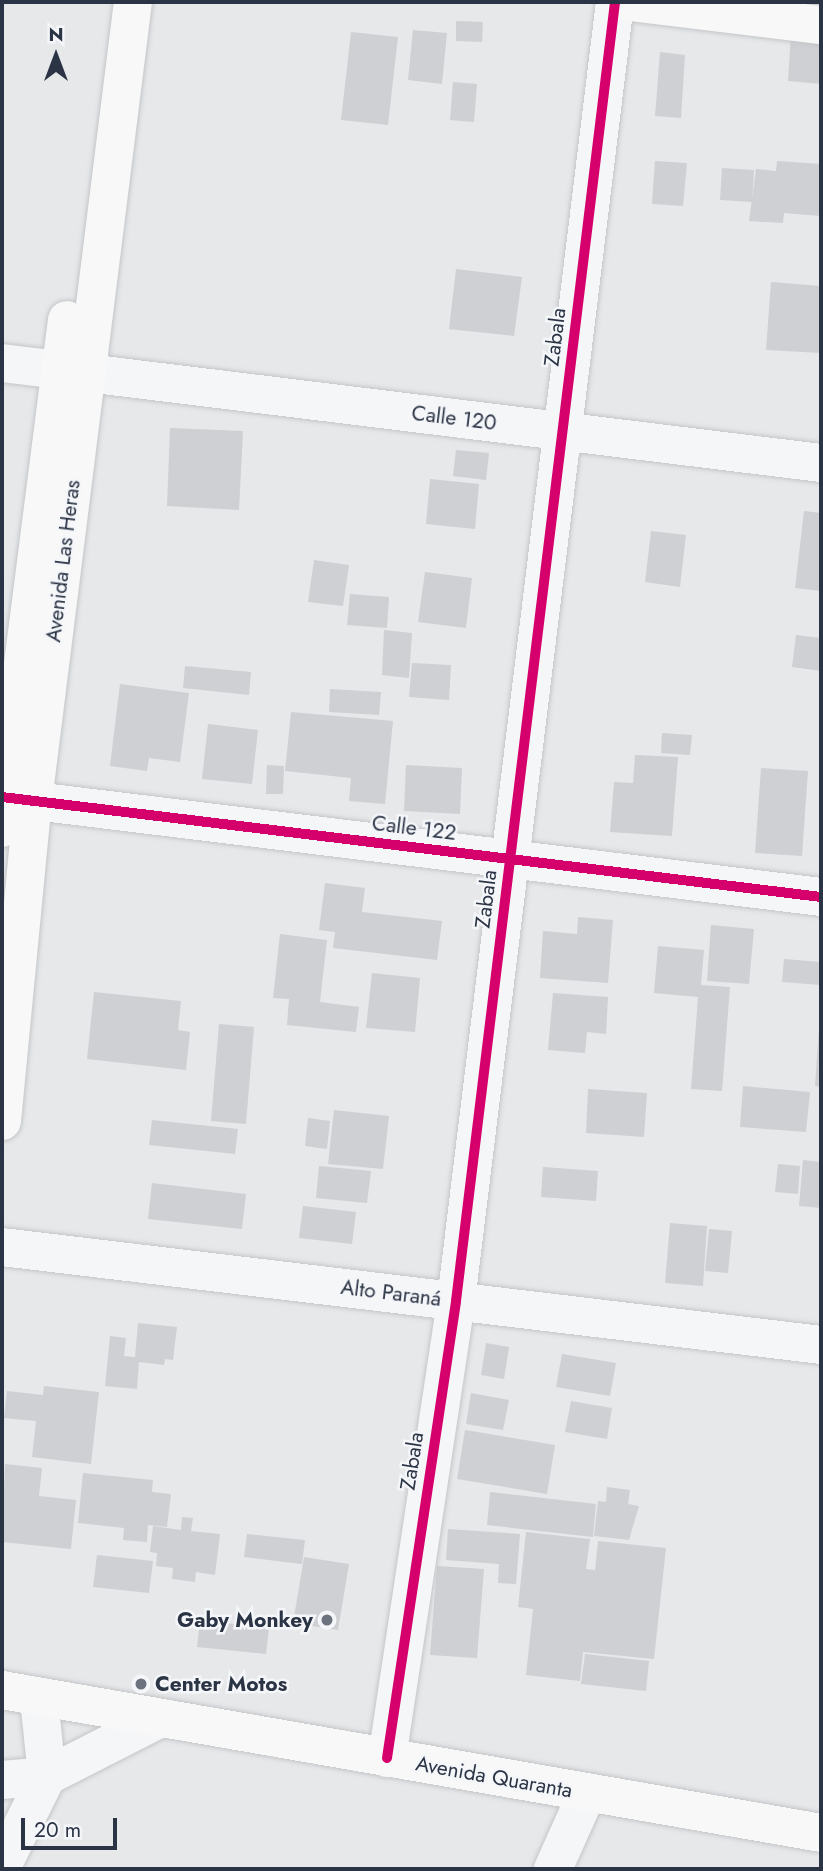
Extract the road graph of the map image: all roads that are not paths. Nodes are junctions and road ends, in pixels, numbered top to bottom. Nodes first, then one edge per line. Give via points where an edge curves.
1 (109, 2) edge
2 (133, 2) edge
3 (615, 2) edge
4 (630, 2) edge
5 (821, 25) edge
6 (2, 363) edge
7 (73, 371) junction
8 (563, 431) junction
9 (821, 463) edge
10 (10, 806) edge
11 (510, 860) junction
12 (821, 897) edge
13 (2, 1121) edge
14 (2, 1247) edge
15 (456, 1301) junction
16 (821, 1345) edge
17 (2, 1690) edge
18 (39, 1699) junction
19 (159, 1719) junction
20 (387, 1758) junction
21 (47, 1776) junction
22 (2, 1780) edge
23 (587, 1793) junction
24 (821, 1833) edge
25 (2, 1866) edge
26 (553, 1869) edge

1 - 7 main road, Avenida Las Heras
2 - 7 main road, Avenida Las Heras
3 - 8 street, Zabala
4 - 5 main road
6 - 7 street, Calle 120
7 - 8 street, Calle 120
7 - 10 main road, Avenida Las Heras
8 - 9 street, Calle 120
8 - 11 street, Zabala
10 - 11 street, Calle 122
10 - 13 main road, Avenida Las Heras
11 - 12 street, Calle 122
11 - 15 street, Zabala
14 - 15 street, Alto Paraná
15 - 16 street, Alto Paraná
15 - 20 street, Zabala
17 - 18 main road, Avenida Quaranta
18 - 19 main road, Avenida Quaranta
18 - 21 street
19 - 20 main road, Avenida Quaranta
19 - 21 street
20 - 23 main road, Avenida Quaranta
21 - 22 street
21 - 25 street
23 - 24 main road, Avenida Quaranta
23 - 26 street

